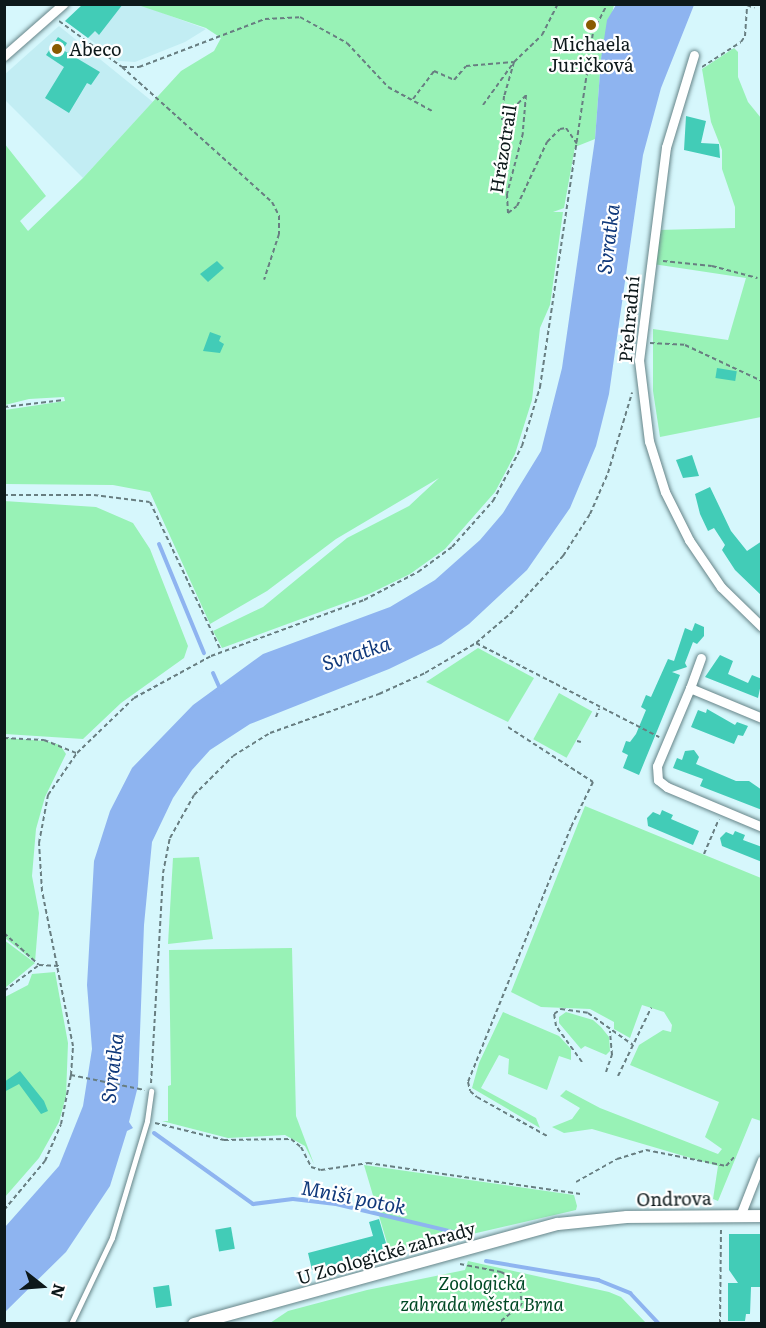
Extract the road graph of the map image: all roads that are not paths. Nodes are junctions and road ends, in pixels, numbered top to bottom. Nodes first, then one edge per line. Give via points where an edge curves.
1 (63, 4) edge
2 (4, 56) edge
3 (692, 59) road end
4 (762, 627) edge
5 (701, 658) dead end
6 (690, 688) junction
7 (762, 718) edge
8 (762, 827) edge
9 (149, 1091) road end
10 (762, 1160) edge
11 (740, 1216) junction
12 (762, 1216) edge
13 (588, 1220) joint
14 (71, 1323) edge
15 (194, 1323) edge

1 - 2 street
3 - 4 street, Přehradní via 666,147 639,360 649,441 665,492 689,540 721,587
5 - 6 street
6 - 7 street
6 - 8 street via 657,766 658,780
9 - 14 lane via 147,1121 112,1238
10 - 11 street
11 - 12 street, Ondrova
11 - 13 street, Ondrova
13 - 15 street, U Zoologické zahrady via 532,1231

